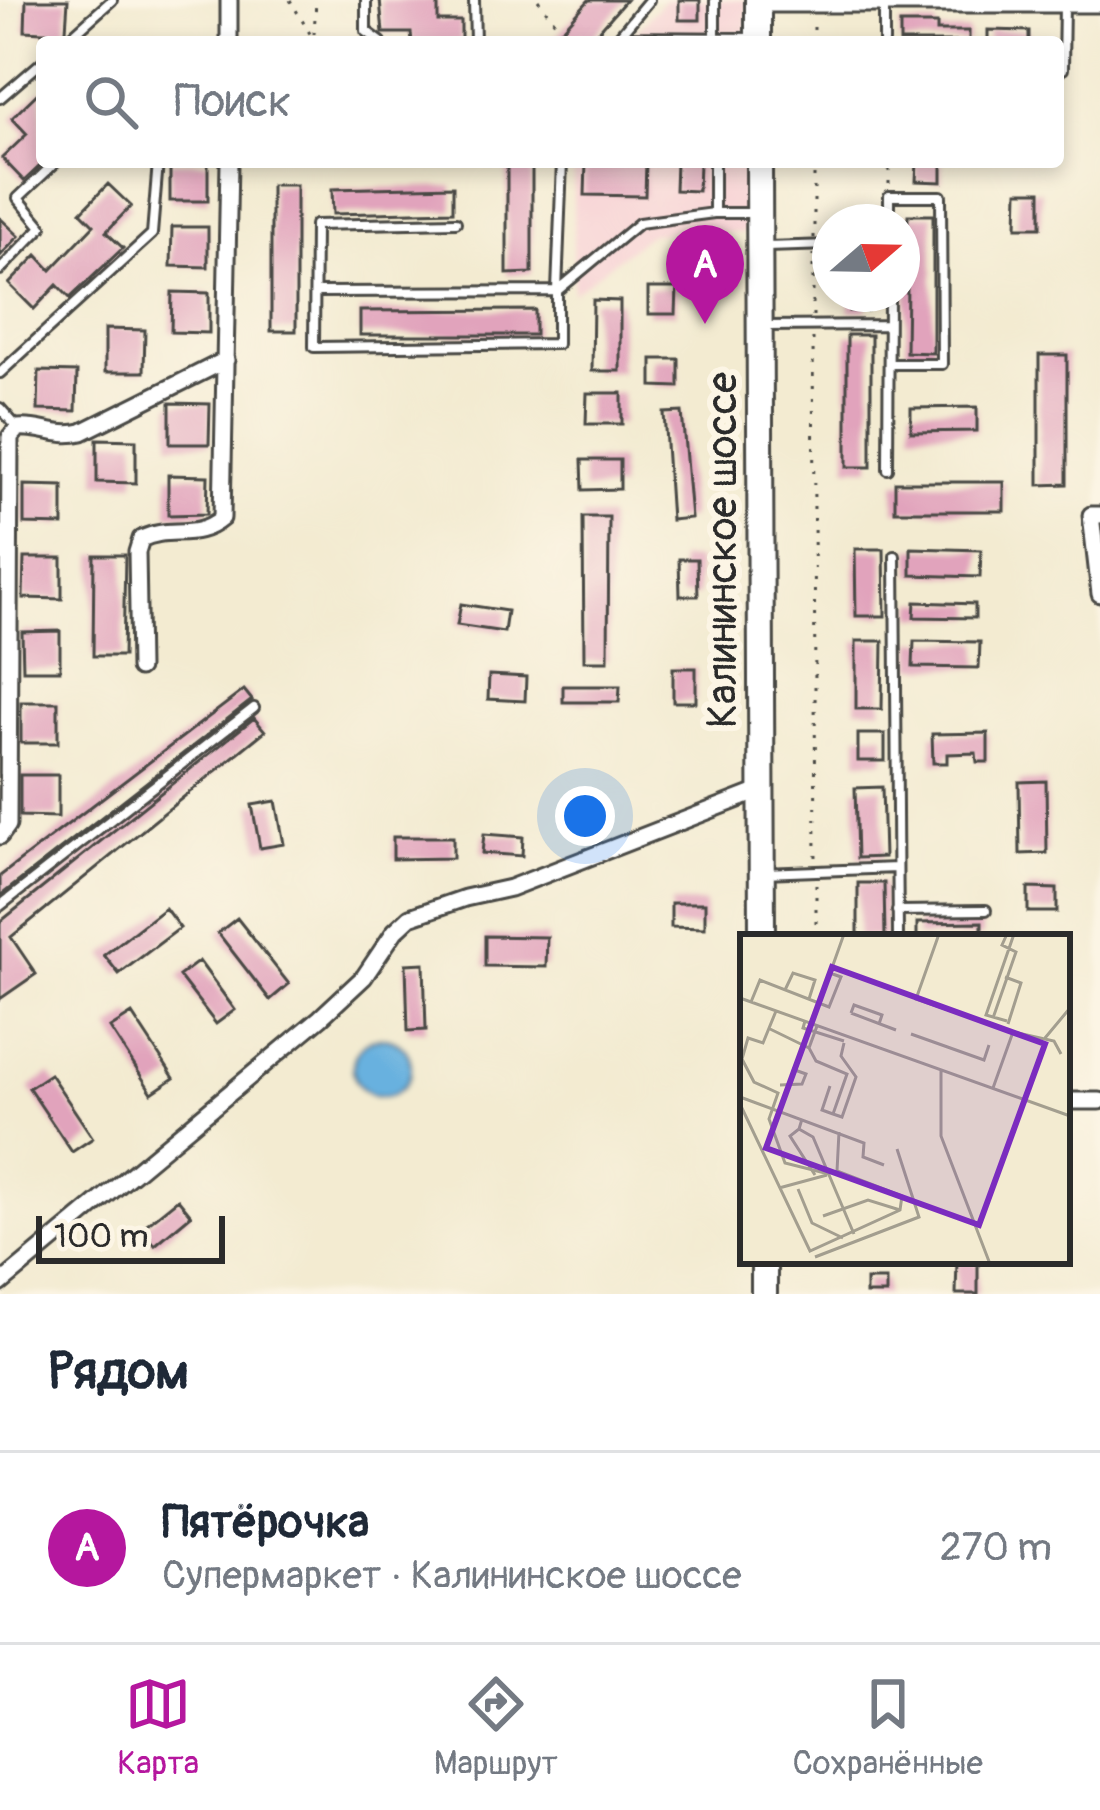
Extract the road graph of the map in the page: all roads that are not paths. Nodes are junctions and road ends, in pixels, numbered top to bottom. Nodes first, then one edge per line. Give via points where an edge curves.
1 (112, 0) edge
2 (229, 0) edge
3 (366, 0) edge
4 (474, 0) edge
5 (650, 0) edge
6 (716, 0) edge
7 (758, 2) edge
8 (884, 2) edge
9 (1064, 4) junction
10 (1100, 4) edge
11 (71, 36) edge
12 (229, 36) edge
13 (373, 36) edge
14 (475, 36) edge
15 (619, 36) edge
16 (715, 36) edge
17 (758, 36) edge
18 (884, 36) edge
19 (1064, 36) edge
20 (36, 67) edge
21 (0, 98) edge
22 (50, 168) edge
23 (158, 168) edge
24 (229, 168) edge
25 (562, 168) edge
26 (715, 168) edge
27 (758, 168) edge
28 (889, 204) edge
29 (714, 213) junction
30 (759, 213) junction
31 (456, 222) dead end
32 (812, 245) edge
33 (759, 247) junction
34 (0, 270) edge
35 (557, 291) junction
36 (315, 292) junction
37 (888, 312) edge
38 (888, 325) junction
39 (759, 326) junction
40 (226, 360) junction
41 (889, 364) junction
42 (0, 374) edge
43 (0, 408) edge
44 (18, 428) junction
45 (889, 469) dead end
46 (1100, 515) edge
47 (895, 556) dead end
48 (1100, 593) edge
49 (139, 668) dead end
50 (254, 707) dead end
51 (762, 790) junction
52 (0, 836) edge
53 (897, 868) junction
54 (762, 873) junction
55 (0, 906) edge
56 (986, 910) dead end
57 (897, 911) junction
58 (762, 934) edge
59 (898, 934) edge
60 (0, 1284) edge

1 - 11 lane
2 - 12 street
3 - 13 lane
4 - 14 lane
5 - 15 lane
6 - 16 lane
7 - 8 street
7 - 17 main road
8 - 9 street
8 - 18 lane
9 - 10 street
9 - 19 lane
20 - 21 lane
22 - 34 lane via 18,198 42,227
23 - 42 lane via 152,234
24 - 40 street
25 - 35 lane
26 - 29 lane
27 - 30 main road, Калининское шоссе
28 - 41 lane via 889,196 941,196 942,364
29 - 30 lane
29 - 35 lane via 639,223
30 - 33 main road, Калининское шоссе
31 - 36 lane via 316,225
32 - 33 lane
33 - 39 main road, Калининское шоссе
35 - 36 lane
35 - 36 lane via 556,344 314,347
37 - 38 lane
38 - 39 lane
38 - 41 lane
39 - 51 main road, Калининское шоссе
40 - 44 street via 82,432
40 - 49 street via 222,518 207,531 141,539
41 - 45 lane
43 - 44 lane
44 - 52 street via 9,452 8,825
46 - 48 street via 1091,515
47 - 53 lane
50 - 55 lane
51 - 54 main road, Калининское шоссе
51 - 60 street via 510,888 410,917 320,1018
53 - 54 lane
53 - 57 lane
54 - 58 main road, Калининское шоссе
56 - 57 lane
57 - 59 lane

